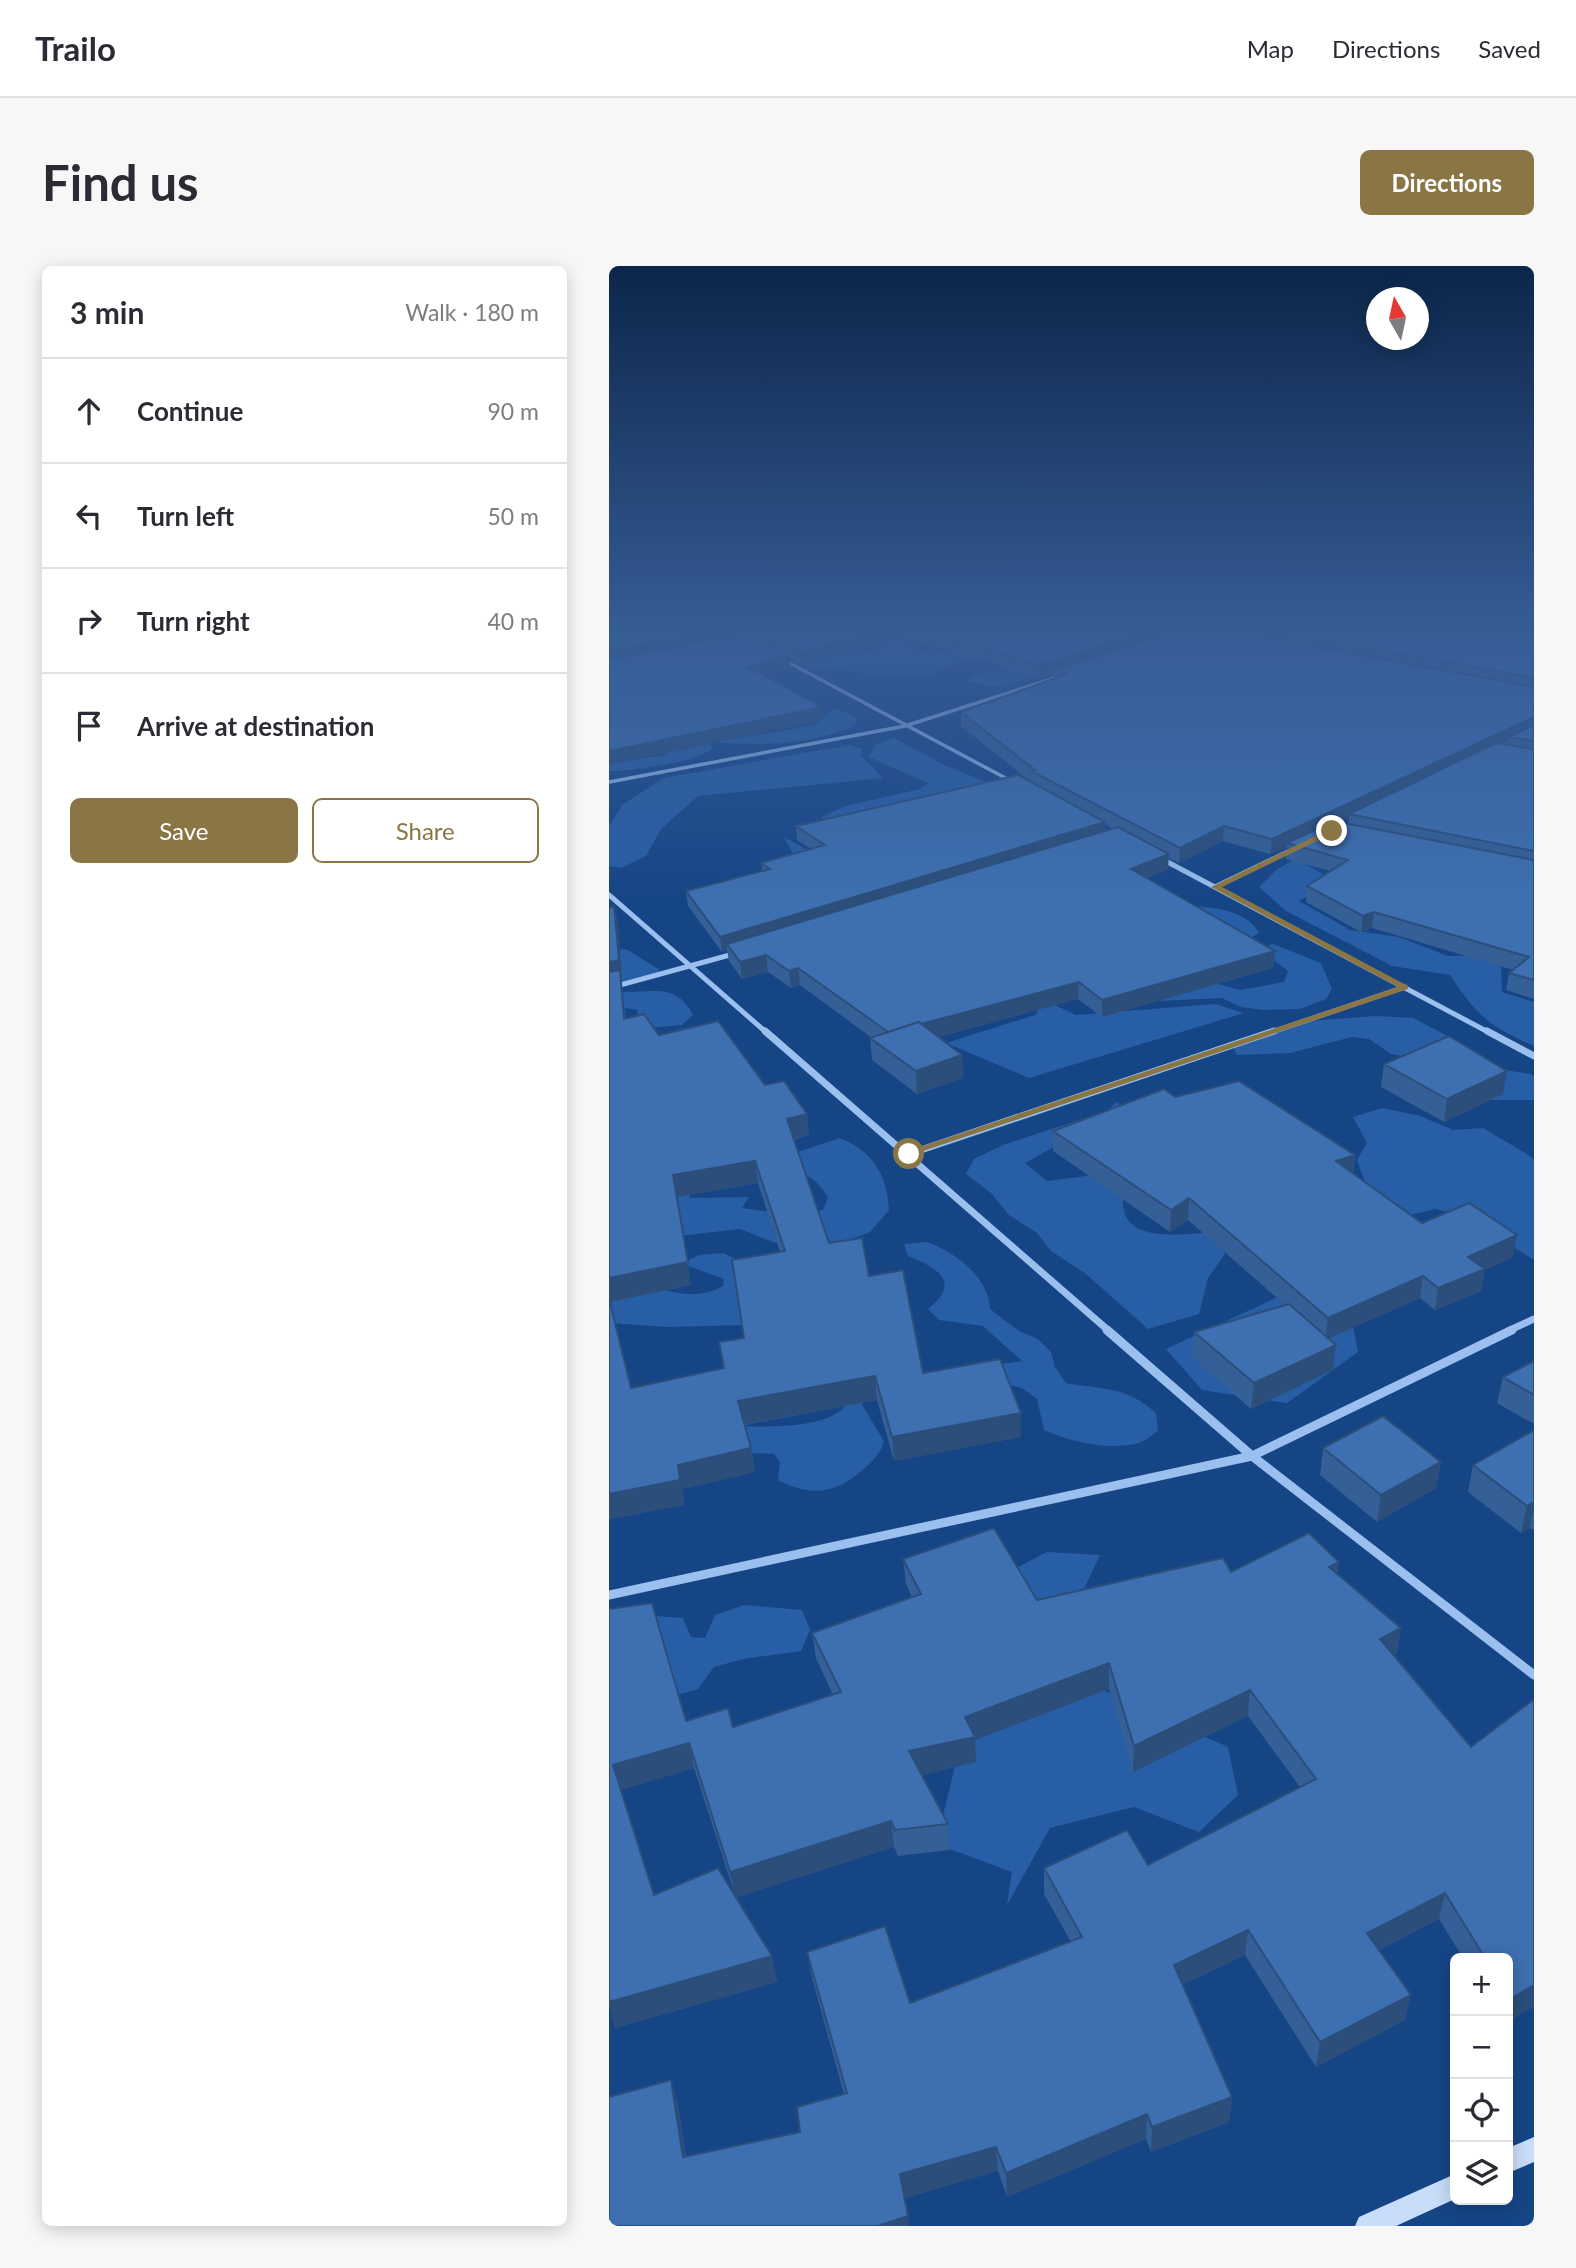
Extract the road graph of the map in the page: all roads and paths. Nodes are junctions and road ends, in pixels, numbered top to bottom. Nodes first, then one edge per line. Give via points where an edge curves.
1 (891, 718) edge
2 (928, 718) edge
3 (905, 726) junction
4 (609, 782) edge
5 (1024, 787) edge
6 (1297, 848) edge
7 (1155, 855) edge
8 (1215, 887) junction
9 (609, 895) edge
10 (744, 950) edge
11 (691, 967) junction
12 (609, 988) edge
13 (1405, 988) junction
14 (1534, 1056) edge
15 (909, 1154) junction
16 (1534, 1319) edge
17 (1252, 1456) junction
18 (609, 1595) edge
19 (1534, 1675) edge
20 (1534, 2149) edge
21 (1513, 2159) edge
22 (1450, 2188) edge
23 (1368, 2226) edge

1 - 3 street
2 - 3 street
3 - 4 street
3 - 5 street
6 - 8 street
7 - 8 street
8 - 13 street
9 - 11 street
10 - 11 street
11 - 12 street
11 - 15 street
13 - 14 street
13 - 15 street
15 - 17 street
16 - 17 street
17 - 18 street
17 - 19 street
20 - 21 main road
22 - 23 main road

